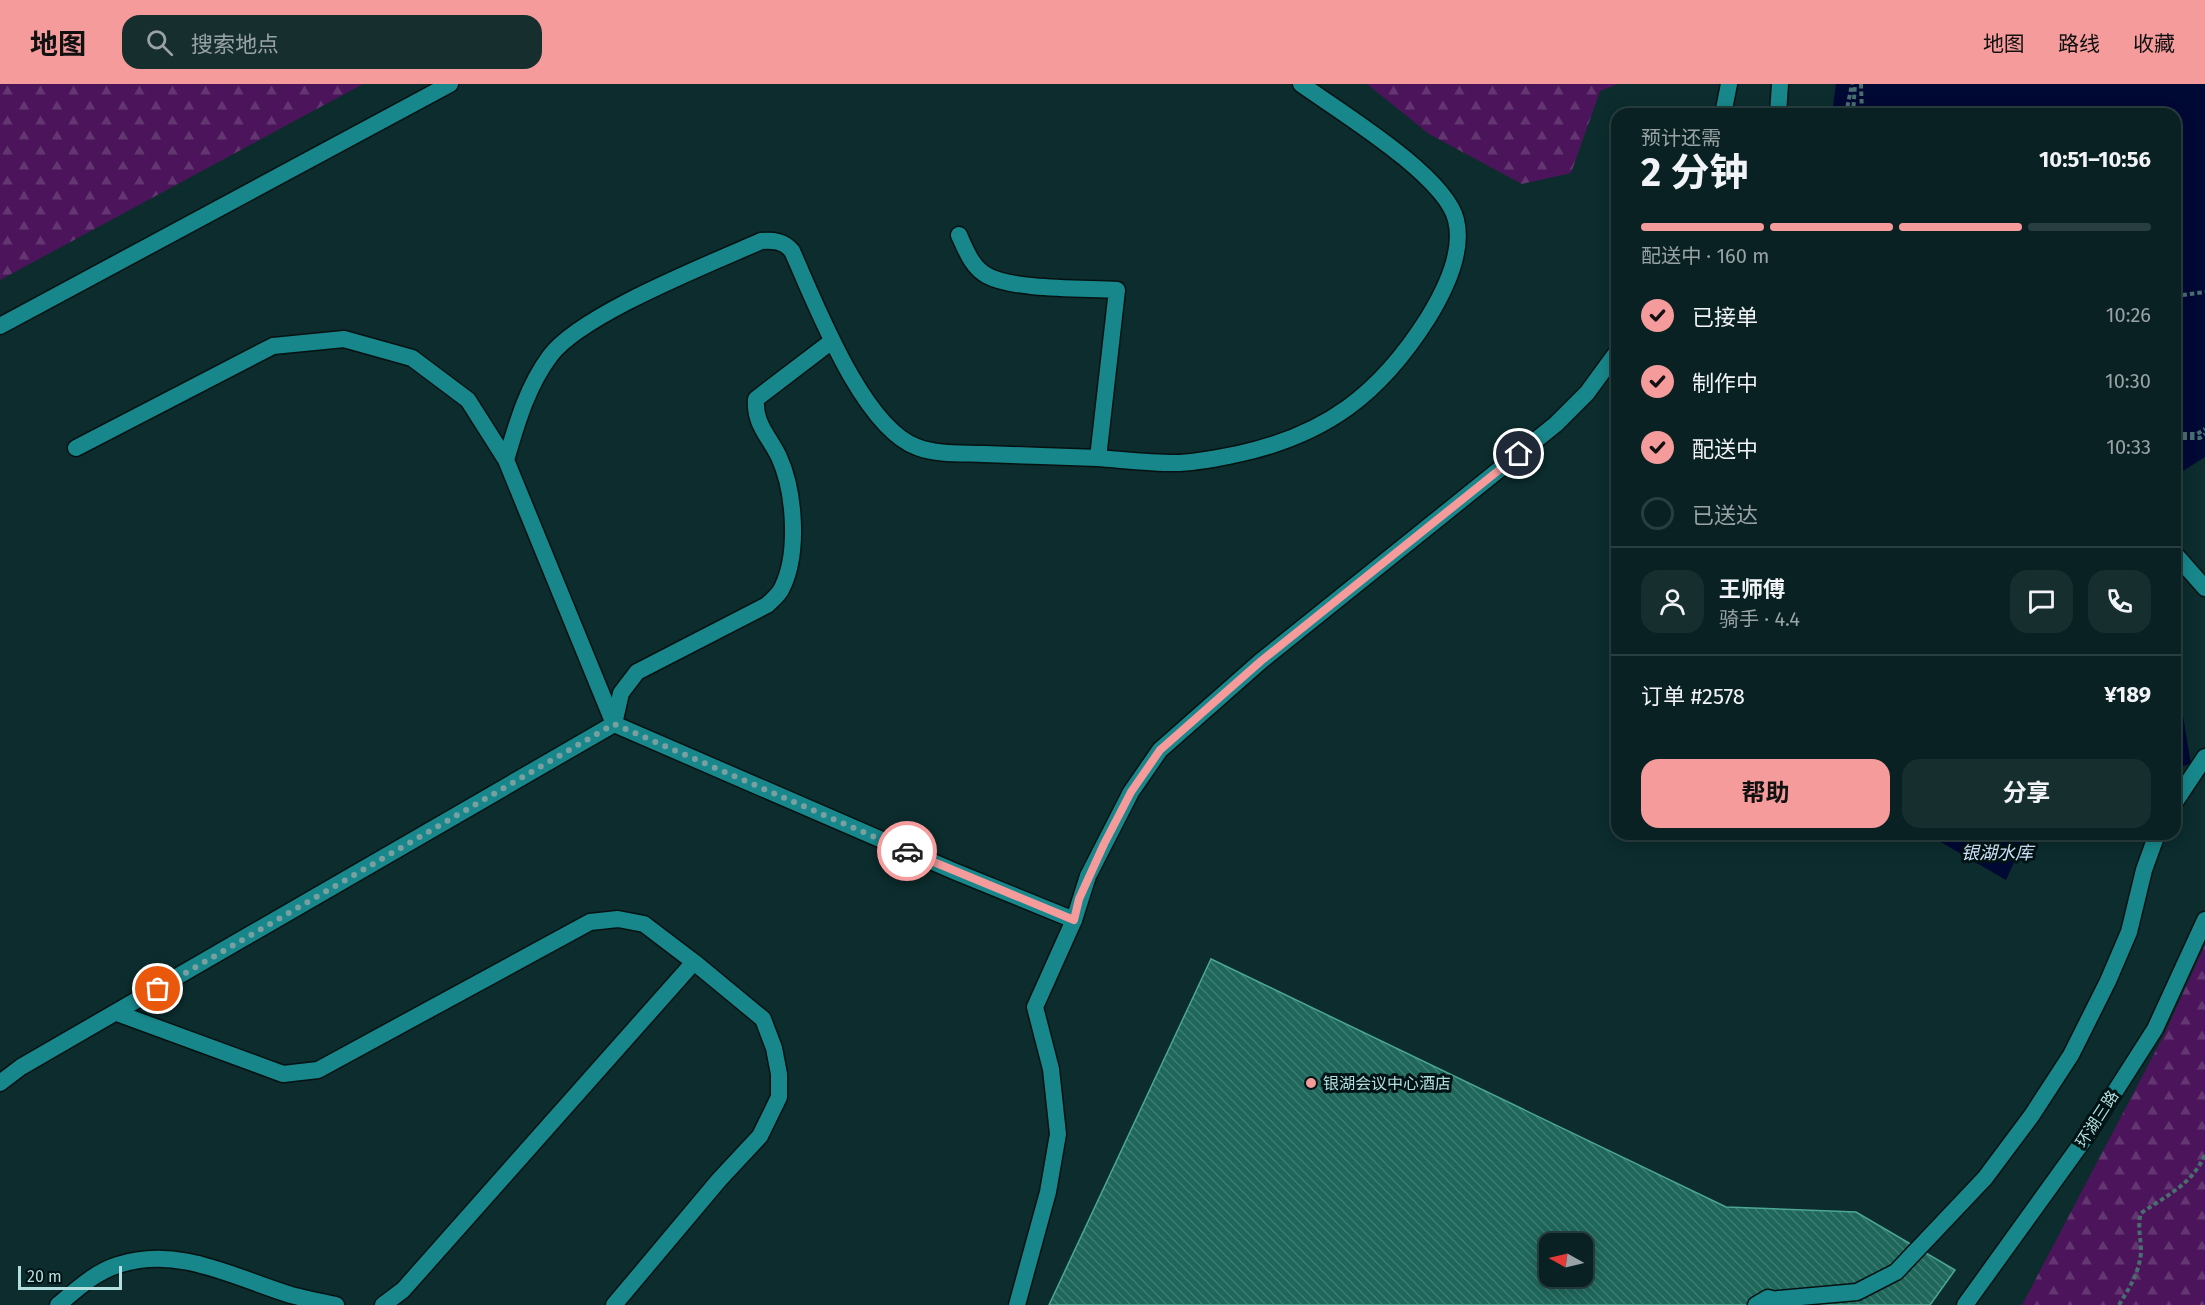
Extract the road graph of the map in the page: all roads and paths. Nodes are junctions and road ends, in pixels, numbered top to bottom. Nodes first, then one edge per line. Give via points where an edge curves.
1 (450, 84) edge
2 (1301, 84) edge
3 (1729, 84) edge
4 (1780, 84) edge
5 (1854, 84) edge
6 (1861, 84) edge
7 (1724, 108) edge
8 (1778, 108) edge
9 (1848, 108) edge
10 (1853, 108) edge
11 (1862, 108) edge
12 (959, 235) dead end
13 (2205, 292) edge
14 (2181, 295) edge
15 (0, 326) edge
16 (832, 341) junction
17 (1611, 360) edge
18 (2205, 429) edge
19 (2205, 434) edge
20 (2181, 435) edge
21 (2181, 436) edge
22 (76, 448) dead end
23 (1098, 458) junction
24 (506, 460) junction
25 (2181, 558) edge
26 (2181, 561) edge
27 (2205, 572) edge
28 (2205, 588) edge
29 (614, 724) junction
30 (2205, 757) edge
31 (2181, 793) edge
32 (2155, 840) edge
33 (1074, 920) junction
34 (2205, 920) edge
35 (694, 962) junction
36 (117, 1013) junction
37 (0, 1083) edge
38 (2205, 1154) edge
39 (1786, 1302) edge
40 (58, 1305) edge
41 (336, 1305) edge
42 (383, 1305) edge
43 (614, 1305) edge
44 (1017, 1305) edge
45 (1755, 1305) edge
46 (1965, 1305) edge
47 (2119, 1305) edge

1 - 15 street
2 - 23 street via 1410,163 1439,189 1456,219 1457,248 1433,309 1409,347 1377,384 1350,408 1305,435 1264,449 1177,463
3 - 7 street
4 - 8 street
5 - 9 path
5 - 10 path
6 - 11 path
12 - 23 street via 970,259 987,276 1013,284 1117,290
13 - 14 path
16 - 23 street via 876,412 893,432 916,447 945,452
16 - 24 street via 792,251 779,242 761,241 569,335 532,383
16 - 29 street via 756,399 755,416 780,459 793,511 788,573 782,591 767,605 637,672 621,693
17 - 33 street via 1587,393 1556,424 1261,661 1160,750 1112,828 1082,891
18 - 20 path
19 - 21 path via 2200,438
22 - 24 street via 273,346 344,339 412,358 468,400
24 - 29 street
25 - 27 street
26 - 28 street
29 - 33 street
29 - 36 street
30 - 31 street
32 - 39 street via 2129,932 2071,1055 1985,1178 1896,1272 1857,1292
33 - 44 street via 1035,1007 1052,1069 1058,1134 1048,1192
34 - 46 street, 环湖三路 via 2155,1029 2086,1137
35 - 36 street via 644,924 618,919 590,922 318,1070 283,1074
35 - 42 street via 403,1290
35 - 43 street via 763,1019 774,1048 779,1097 760,1136
36 - 37 street
38 - 47 path via 2190,1180 2141,1213 2137,1274
39 - 45 street via 1768,1298
40 - 41 street via 86,1281 118,1265 157,1258 193,1261 292,1296

